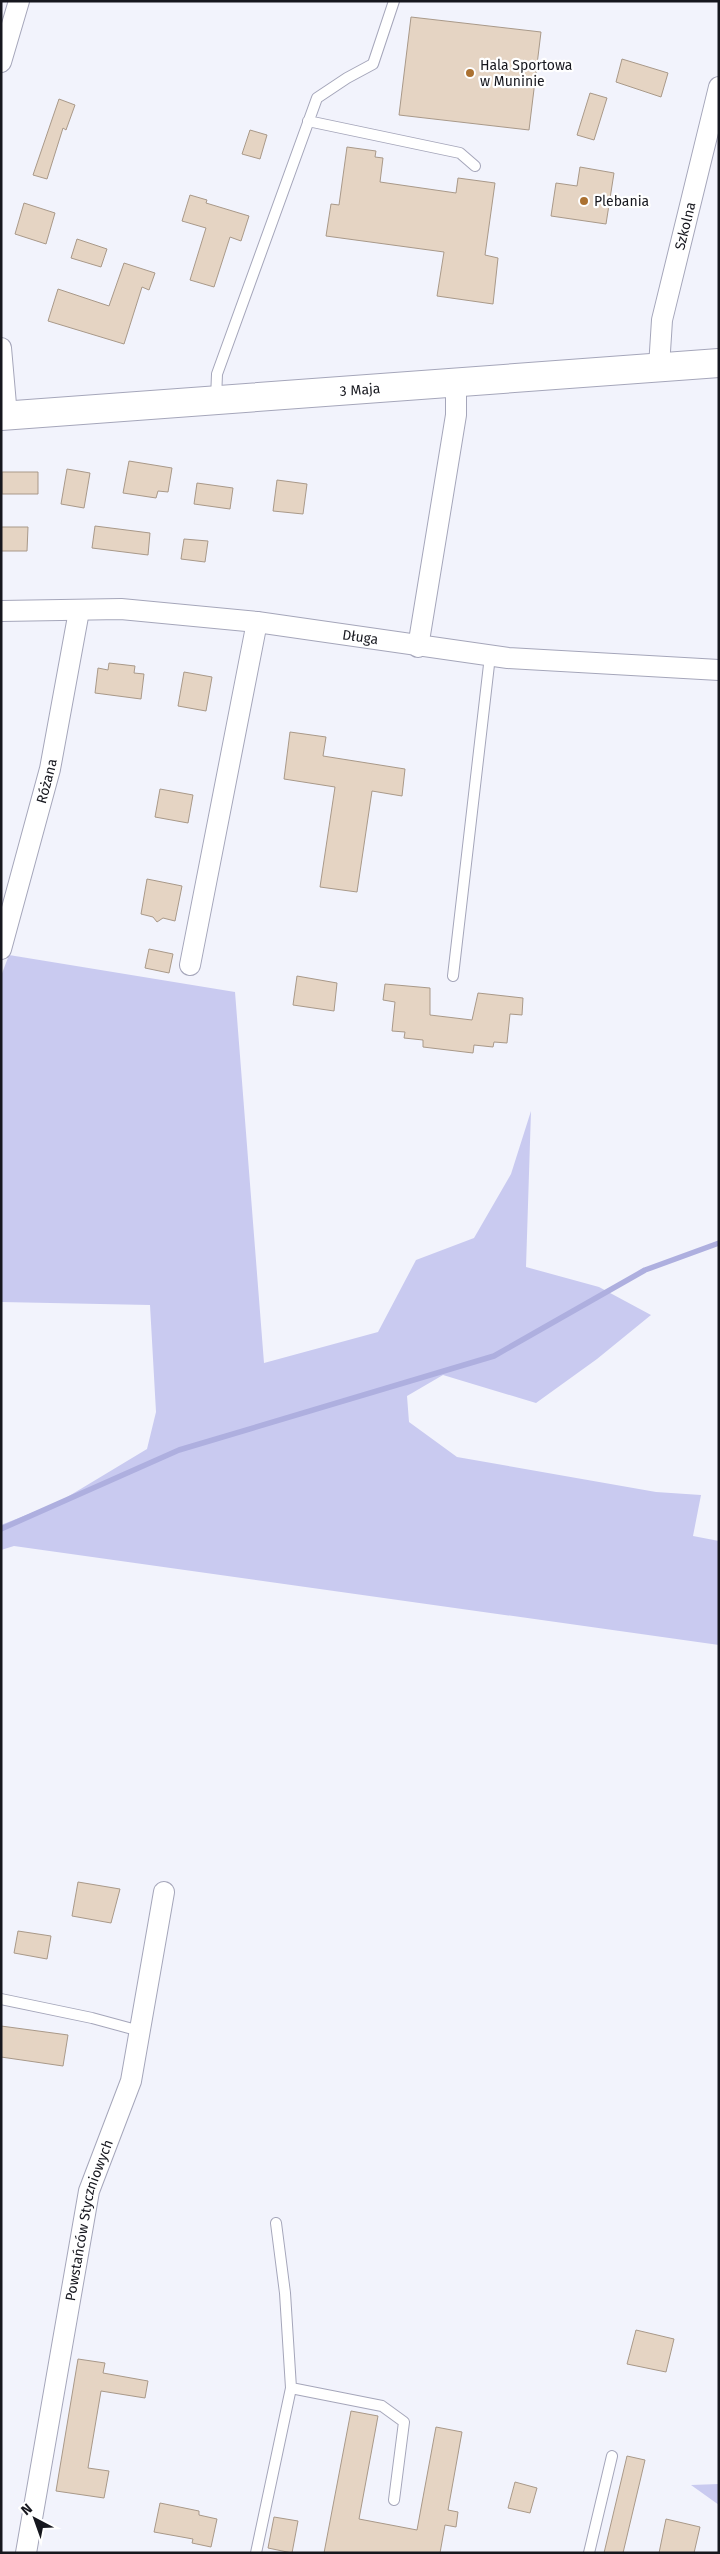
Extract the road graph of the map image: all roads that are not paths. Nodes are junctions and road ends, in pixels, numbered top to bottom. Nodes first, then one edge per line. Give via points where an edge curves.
1 (20, 1) edge
2 (394, 1) edge
3 (1, 62) edge
4 (719, 87) edge
5 (308, 122) junction
6 (475, 166) dead end
7 (1, 348) edge
8 (719, 363) edge
9 (659, 367) junction
10 (456, 382) junction
11 (216, 400) junction
12 (4, 416) edge
13 (1, 611) edge
14 (79, 611) junction
15 (256, 622) junction
16 (418, 647) junction
17 (490, 656) junction
18 (719, 670) edge
19 (1, 950) edge
20 (190, 965) dead end
21 (453, 976) dead end
22 (164, 1892) dead end
23 (1, 1999) edge
24 (140, 2032) junction
25 (276, 2222) dead end
26 (291, 2388) junction
27 (612, 2456) dead end
28 (394, 2500) dead end
29 (26, 2553) edge
30 (256, 2553) edge
31 (589, 2553) edge

1 - 3 street
2 - 5 lane via 373,64 317,98
4 - 9 street, Szkolna via 662,320
5 - 6 lane via 460,153
5 - 11 lane via 217,374
7 - 12 street
8 - 9 street, 3 Maja
9 - 10 street, 3 Maja
10 - 11 street, 3 Maja
10 - 16 street via 456,415
11 - 12 street, 3 Maja
13 - 14 street, Długa
14 - 15 street, Długa via 121,609
14 - 19 street, Różana via 50,769
15 - 16 street, Długa
15 - 20 street
16 - 17 street, Długa
17 - 18 street, Długa
17 - 21 lane
22 - 24 street, Powstańców Styczniowych
23 - 24 lane via 92,2018
24 - 29 street, Powstańców Styczniowych via 132,2081 89,2191
25 - 26 lane via 285,2293
26 - 28 lane via 382,2406 404,2422
26 - 30 lane
27 - 31 lane

